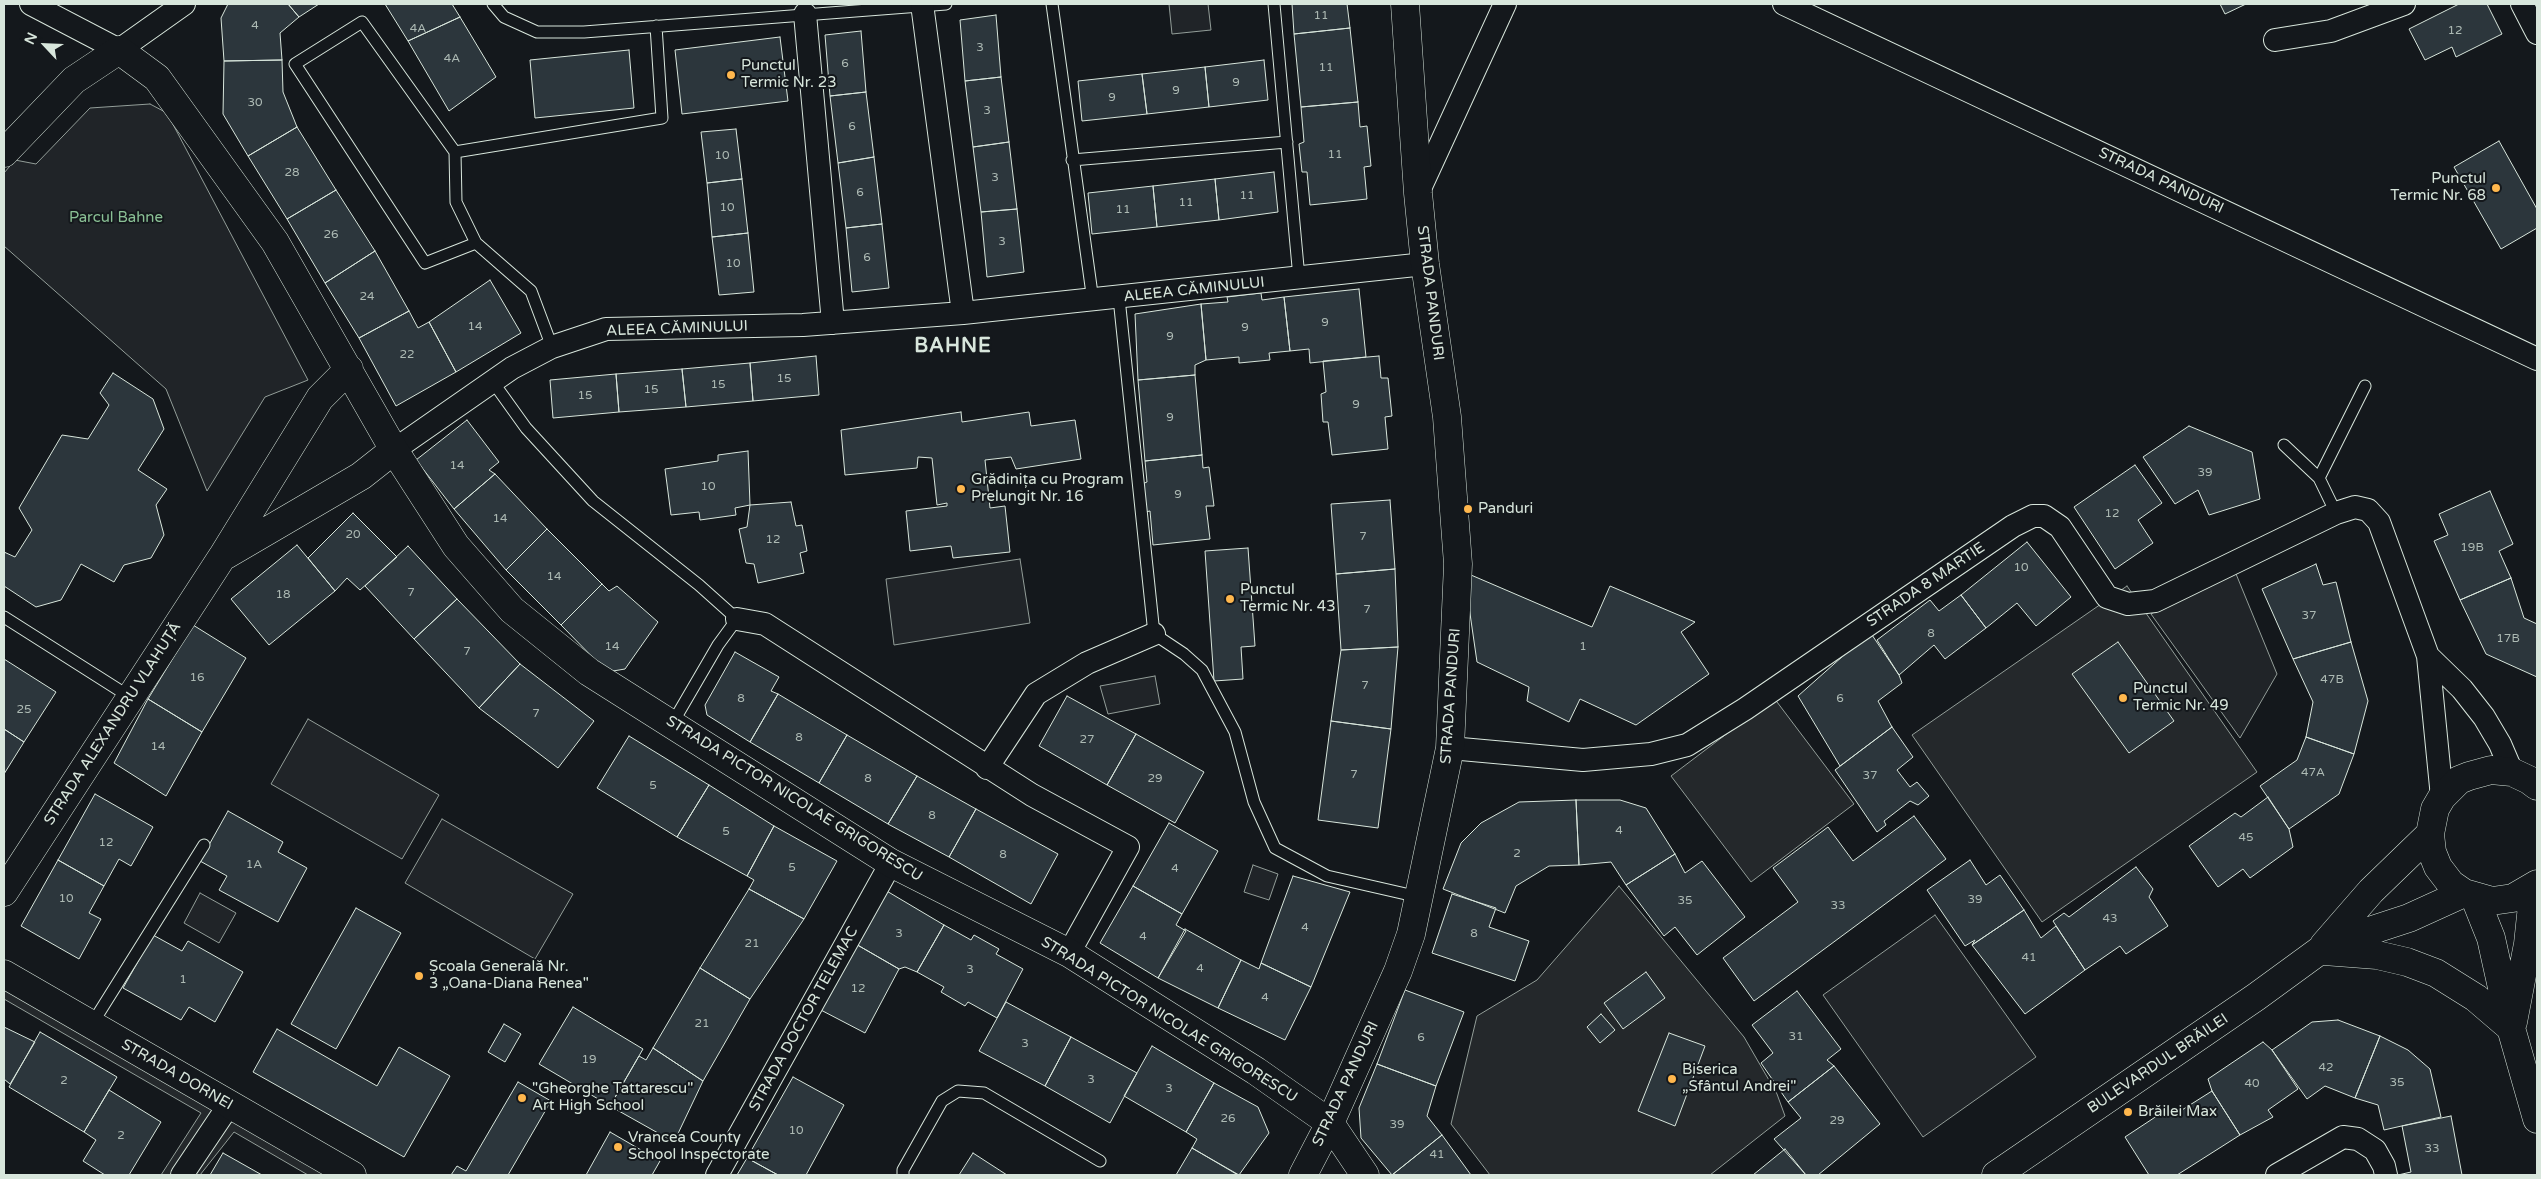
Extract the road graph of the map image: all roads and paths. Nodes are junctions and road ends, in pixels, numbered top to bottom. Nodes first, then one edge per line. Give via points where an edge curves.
1 (31, 4) edge
2 (184, 4) edge
3 (493, 4) edge
4 (922, 4) edge
5 (946, 4) edge
6 (1052, 4) edge
7 (1274, 4) edge
8 (1405, 4) edge
9 (1505, 4) edge
10 (1784, 4) edge
11 (2404, 4) edge
12 (2522, 4) edge
13 (805, 14) junction
14 (656, 26) junction
15 (2537, 33) edge
16 (2275, 40) dead end
17 (119, 50) junction
18 (1287, 142) junction
19 (455, 152) junction
20 (4, 153) edge
21 (1072, 160) junction
22 (1418, 193) junction
23 (476, 243) junction
24 (1425, 264) junction
25 (1300, 278) junction
26 (1119, 298) junction
27 (1094, 301) junction
28 (963, 313) junction
29 (833, 323) junction
30 (552, 347) junction
31 (2537, 359) edge
32 (349, 369) junction
33 (493, 382) junction
34 (2365, 386) dead end
35 (2284, 445) dead end
36 (394, 450) junction
37 (2319, 478) junction
38 (2336, 513) junction
39 (222, 557) junction
40 (4, 617) edge
41 (737, 619) junction
42 (1154, 634) junction
43 (2428, 656) junction
44 (130, 698) junction
45 (672, 724) junction
46 (1450, 748) junction
47 (987, 768) junction
48 (2529, 779) edge
49 (2442, 797) junction
50 (2430, 834) junction
51 (204, 844) dead end
52 (891, 863) junction
53 (2536, 886) edge
54 (4, 892) edge
55 (2469, 895) junction
56 (1419, 897) junction
57 (2319, 951) junction
58 (1069, 953) junction
59 (4, 974) edge
60 (91, 1026) junction
61 (2511, 1028) junction
62 (229, 1105) junction
63 (2537, 1119) edge
64 (1330, 1123) junction
65 (1100, 1161) dead end
66 (182, 1175) edge
67 (352, 1175) edge
68 (717, 1175) edge
69 (903, 1175) edge
70 (1303, 1175) edge
71 (1365, 1175) edge
72 (1996, 1175) edge
73 (2277, 1175) edge
74 (2386, 1175) edge

1 - 17 street
2 - 17 street
3 - 14 lane via 504,17 537,32
4 - 5 lane
4 - 13 lane
4 - 28 street
6 - 21 lane
7 - 18 lane
8 - 22 street, STRADA PANDURI
9 - 22 street
10 - 31 street, STRADA PANDURI
11 - 16 street via 2331,30
12 - 15 street
13 - 14 lane
13 - 29 street
14 - 19 lane via 662,118
17 - 20 street via 74,80
17 - 32 street via 157,78 264,226
18 - 21 lane
18 - 25 lane
19 - 23 lane via 456,202
19 - 23 lane via 362,22 295,64 425,263
21 - 27 lane
22 - 24 street, STRADA PANDURI
23 - 30 lane via 531,291
24 - 25 street, ALEEA CĂMINULUI
24 - 46 street, STRADA PANDURI via 1447,418 1458,564
25 - 26 street, ALEEA CĂMINULUI
26 - 27 street, ALEEA CĂMINULUI
26 - 42 lane
27 - 28 street, ALEEA CĂMINULUI
28 - 29 street, ALEEA CĂMINULUI
29 - 30 street, ALEEA CĂMINULUI via 606,329
30 - 33 street, ALEEA CĂMINULUI
32 - 36 street
32 - 39 street, STRADA ALEXANDRU VLAHUȚĂ via 320,398
33 - 36 street, ALEEA CĂMINULUI
33 - 41 lane via 526,428 593,501
34 - 37 lane
35 - 37 lane
36 - 39 street, STRADA ALEXANDRU VLAHUȚĂ via 360,476
36 - 45 street, STRADA PICTOR NICOLAE GRIGORESCU via 456,546 512,610 589,672
37 - 38 lane
38 - 43 street, STRADA 8 MARTIE via 2355,506 2368,510 2379,522
38 - 46 street, STRADA 8 MARTIE via 2155,601 2128,604 2107,597 2060,527 2044,516 2033,516 2013,526 1687,745 1651,754 1583,760
39 - 44 street, STRADA ALEXANDRU VLAHUȚĂ
40 - 44 lane
41 - 45 lane
41 - 47 street via 765,624
42 - 47 street via 1087,663 1036,694
42 - 56 lane via 1202,670 1235,732 1254,802 1275,848 1328,876
43 - 48 street via 2462,689
43 - 49 street
44 - 54 street, STRADA ALEXANDRU VLAHUȚĂ
45 - 52 street, STRADA PICTOR NICOLAE GRIGORESCU
46 - 56 street, STRADA PANDURI
47 - 58 street via 1128,846
48 - 49 street via 2491,770 2459,780
49 - 50 street via 2435,809
50 - 55 street via 2438,868 2451,884
50 - 57 street, BULEVARDUL BRĂILEI via 2371,890
51 - 60 lane
52 - 58 street, STRADA PICTOR NICOLAE GRIGORESCU
52 - 68 street, STRADA DOCTOR TELEMAC
53 - 55 street via 2513,898 2492,901
53 - 61 street
55 - 57 street, BULEVARDUL BRĂILEI via 2357,934
55 - 61 street via 2491,938
56 - 64 street, STRADA PANDURI via 1398,971
57 - 61 street via 2377,955 2421,968 2457,985
57 - 72 street, BULEVARDUL BRĂILEI
58 - 64 street, STRADA PICTOR NICOLAE GRIGORESCU via 1256,1071
59 - 60 street, STRADA DORNEI
60 - 62 street, STRADA DORNEI
61 - 63 street
62 - 66 street
62 - 67 street, STRADA DORNEI
64 - 70 street, STRADA PANDURI
64 - 71 street, STRADA PICTOR NICOLAE GRIGORESCU
65 - 69 lane via 984,1093 958,1091 942,1101
73 - 74 street via 2343,1137 2358,1139 2375,1150

